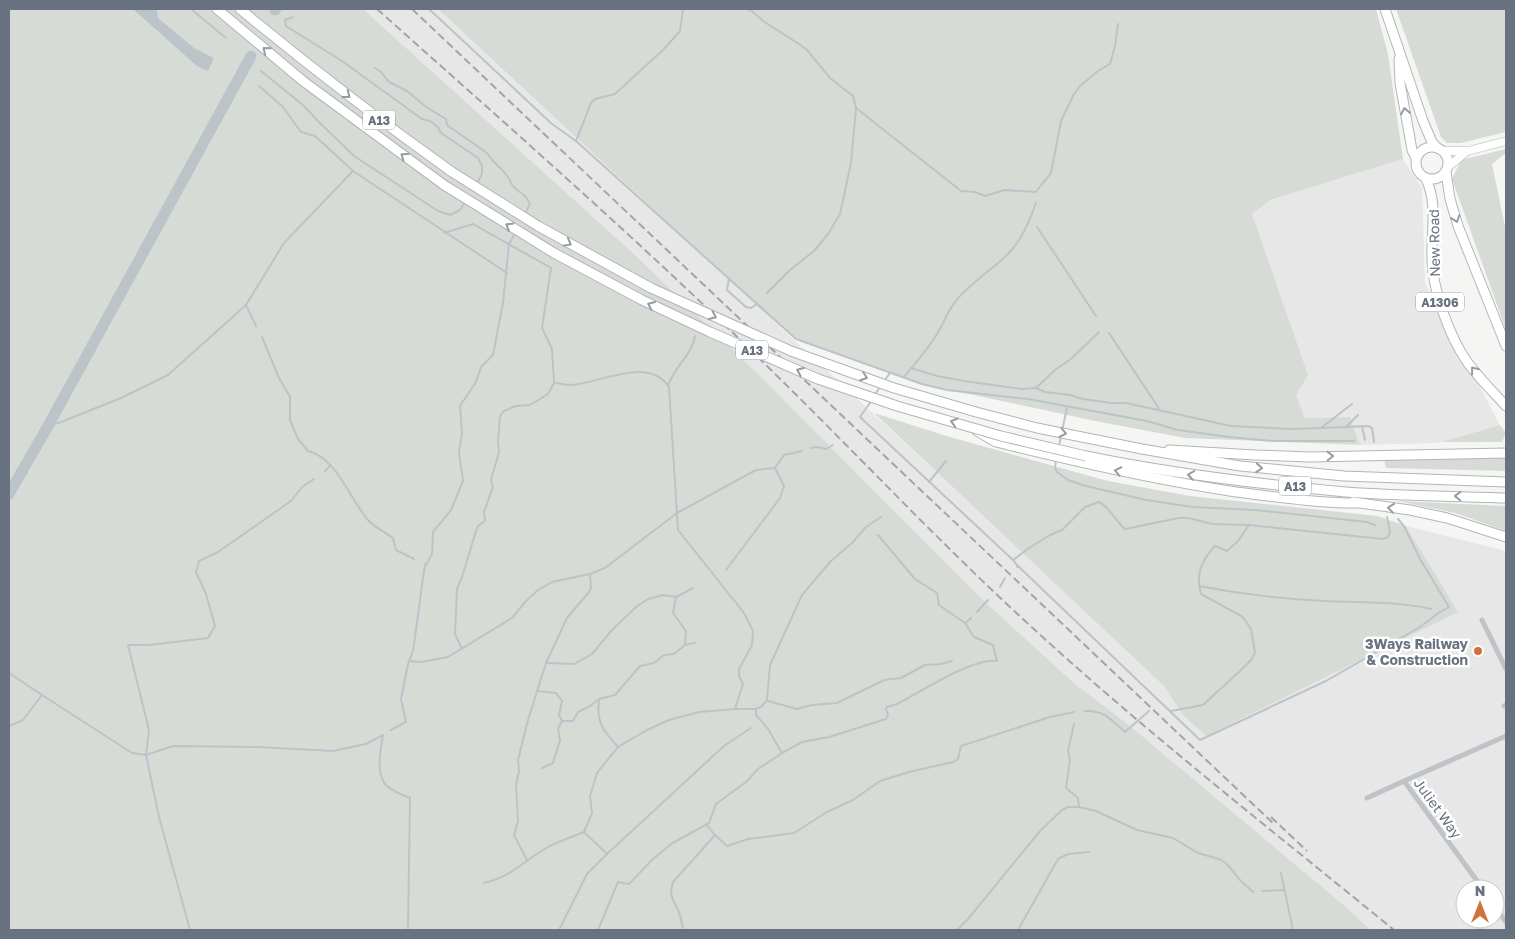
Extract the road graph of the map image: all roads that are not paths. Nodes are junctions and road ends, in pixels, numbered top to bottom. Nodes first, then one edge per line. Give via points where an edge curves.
1 (217, 9) edge
2 (240, 9) edge
3 (1385, 9) edge
4 (1399, 51) junction
5 (1506, 141) edge
6 (1440, 149) junction
7 (1468, 151) junction
8 (1416, 158) junction
9 (1448, 169) junction
10 (1426, 179) junction
11 (1506, 346) edge
12 (1506, 406) edge
13 (1142, 449) junction
14 (1506, 453) edge
15 (1085, 460) junction
16 (1215, 478) junction
17 (1506, 482) edge
18 (1506, 498) edge
19 (1357, 503) junction
20 (1506, 536) edge
21 (1482, 620) dead end
22 (1506, 669) edge
23 (1506, 736) edge
24 (1404, 782) junction
25 (1367, 798) dead end
26 (1476, 879) edge

15 -> 1 main road, A13, bridge via 897,406 818,378 642,300 554,253 444,185 303,81
2 -> 13 main road, A13, bridge via 316,72 452,172 538,226 651,288 791,351 894,388 976,412
3 - 4 main road
4 - 6 main road via 1423,121 1432,142
8 -> 4 main road via 1400,83
5 - 7 main road
6 - 7 main road
6 - 8 main road via 1422,150
6 - 9 main road via 1447,155
7 - 9 main road
8 - 10 main road via 1417,170
9 - 10 main road via 1438,179
9 -> 11 main road, New Road / A1306 via 1450,199 1458,226
12 -> 10 main road, New Road / A1306 via 1467,362 1442,309 1433,274 1433,198
13 -> 14 main road via 1310,457
13 -> 17 main road, A13 via 1240,466 1344,476
16 -> 15 main road, A13
19 -> 15 main road via 1270,497 1181,483
18 -> 16 main road, A13 via 1348,492
16 - 19 main road via 1285,493
20 -> 19 main road via 1447,518
21 - 22 street
23 - 24 street, Juliet Way
24 - 25 street
24 - 26 street, Juliet Way

